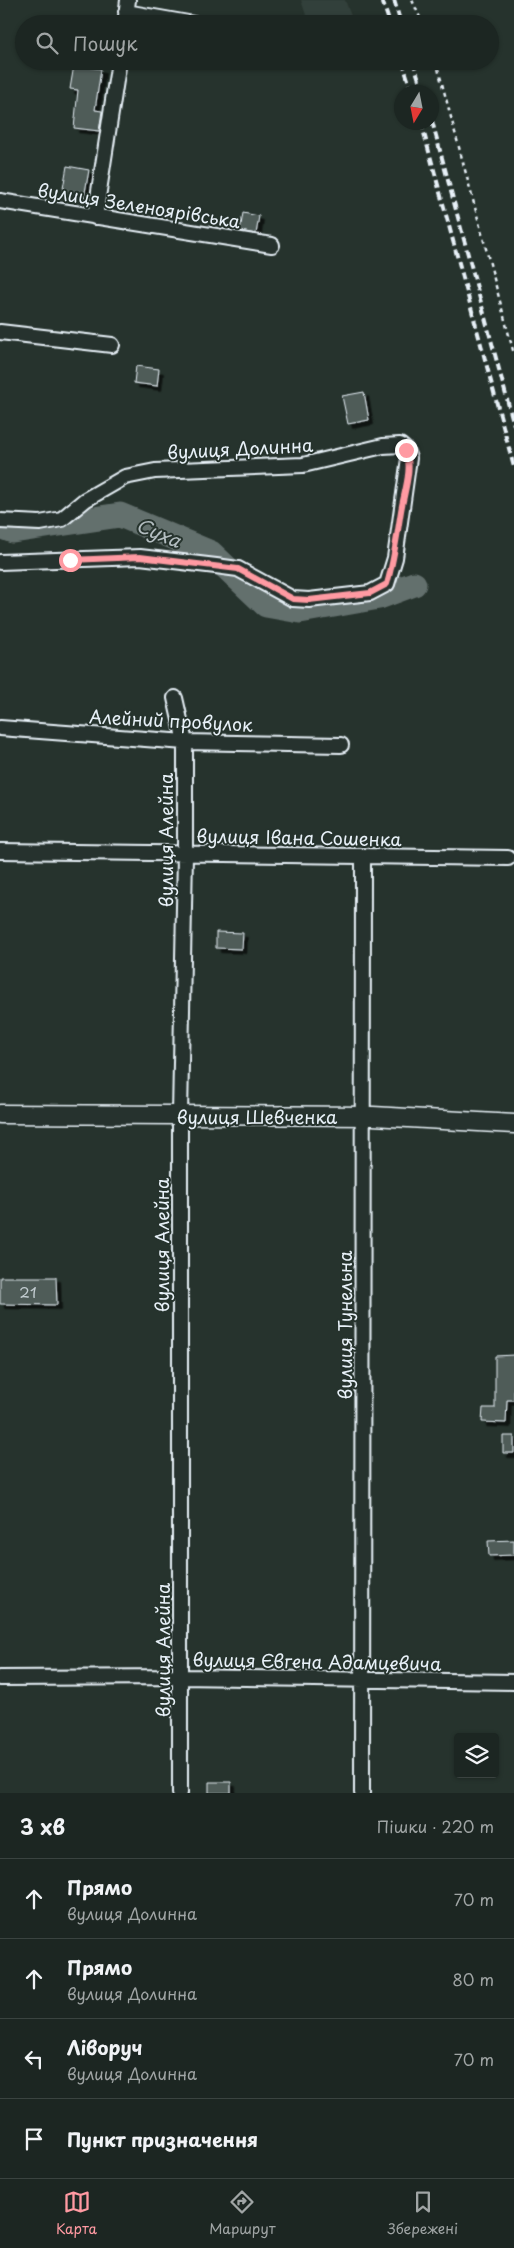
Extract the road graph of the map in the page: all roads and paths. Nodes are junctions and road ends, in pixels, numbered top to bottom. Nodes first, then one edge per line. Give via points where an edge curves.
1 (412, 0) edge
2 (126, 12) edge
3 (143, 15) edge
4 (419, 15) edge
5 (118, 70) edge
6 (438, 70) edge
7 (0, 201) edge
8 (95, 217) junction
9 (272, 245) dead end
10 (0, 332) edge
11 (112, 345) dead end
12 (514, 354) edge
13 (0, 521) edge
14 (0, 562) edge
15 (0, 567) edge
16 (175, 698) dead end
17 (0, 728) edge
18 (185, 742) junction
19 (341, 745) dead end
20 (0, 851) edge
21 (185, 855) junction
22 (362, 857) junction
23 (508, 858) dead end
24 (0, 1114) edge
25 (180, 1115) junction
26 (363, 1116) junction
27 (514, 1124) edge
28 (181, 1677) junction
29 (0, 1678) edge
30 (361, 1681) junction
31 (514, 1682) edge
32 (180, 1793) edge
33 (362, 1793) edge

1 - 4 path
2 - 3 street
5 - 8 street
6 - 12 path
7 - 8 street, вулиця Зеленоярівська
8 - 9 street, вулиця Зеленоярівська
10 - 11 street
13 - 14 street, вулиця Долинна via 40,523 62,519 85,500 125,477 155,471 303,465 400,445 409,458 395,558 387,584 370,593 293,599 238,569 140,557
14 - 15 street
16 - 18 street, вулиця Алейна
17 - 18 street, Алейний провулок
18 - 19 street, Алейний провулок
18 - 21 street, вулиця Алейна
20 - 21 street, вулиця Івана Сошенка
21 - 22 street, вулиця Івана Сошенка
21 - 25 street, вулиця Алейна
22 - 23 street, вулиця Івана Сошенка
22 - 26 street, вулиця Тунельна
24 - 25 street, вулиця Шевченка
25 - 26 street, вулиця Шевченка
25 - 28 street, вулиця Алейна
26 - 27 street, вулиця Шевченка
26 - 30 street, вулиця Тунельна
28 - 29 street, вулиця Євгена Адамцевича
28 - 30 street, вулиця Євгена Адамцевича
28 - 32 street, вулиця Алейна
30 - 31 street, вулиця Євгена Адамцевича
30 - 33 street, вулиця Тунельна

